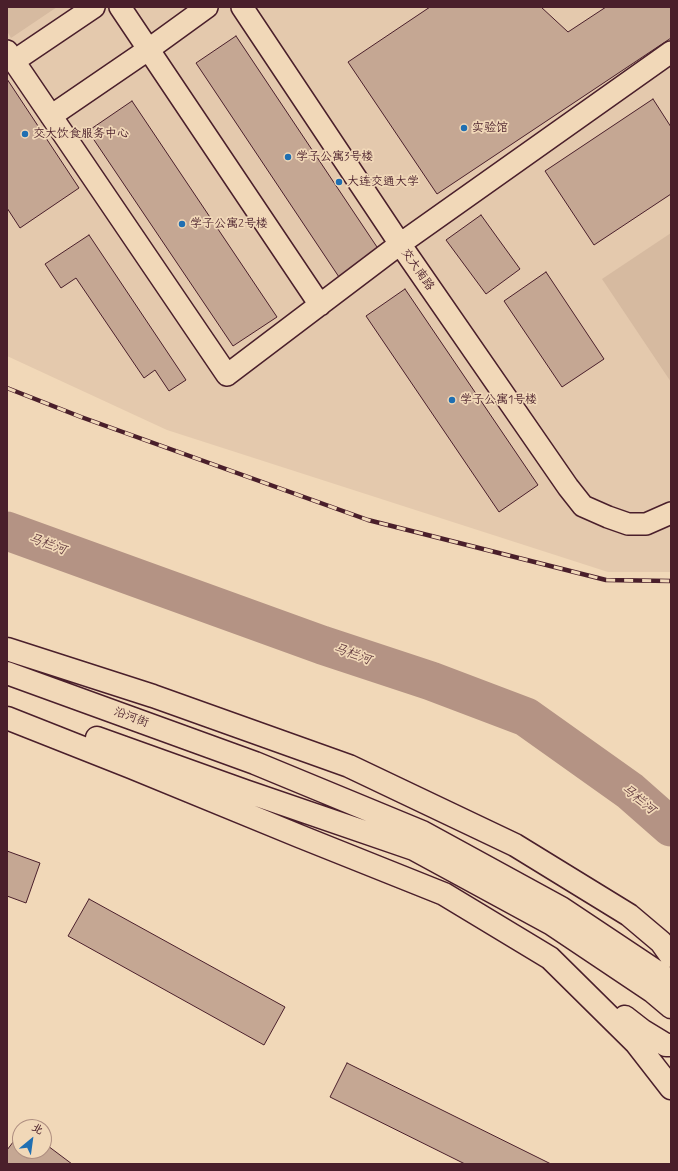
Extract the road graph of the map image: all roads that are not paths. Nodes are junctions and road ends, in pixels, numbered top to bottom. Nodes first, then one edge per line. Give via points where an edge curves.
1 (94, 7) edge
2 (120, 7) edge
3 (207, 7) edge
4 (242, 7) edge
5 (149, 49) junction
6 (671, 52) edge
7 (10, 56) edge
8 (51, 116) junction
9 (400, 244) junction
10 (320, 305) junction
11 (671, 513) edge
12 (7, 649) edge
13 (7, 673) edge
14 (7, 705) edge
15 (7, 718) edge
16 (671, 956) edge
17 (550, 958) junction
18 (671, 983) edge
19 (671, 1007) edge
20 (671, 1045) edge
21 (671, 1088) edge

1 - 7 street
2 - 5 street
3 - 5 street
4 - 9 street, 交大南路
5 - 8 street
5 - 10 street
6 - 9 street
7 - 8 street
8 - 10 street via 228,375
9 - 10 street
9 - 11 street, 交大南路 via 583,506 628,524 646,524
12 - 16 highway via 153,696 349,766 515,845 629,915 661,942
13 - 18 highway, 沿河街 via 255,763 422,832 561,908
14 - 19 highway via 414,849 552,924 652,991
15 - 17 highway via 444,894
17 - 20 highway via 642,1031 666,1045
17 - 21 highway via 636,1044

